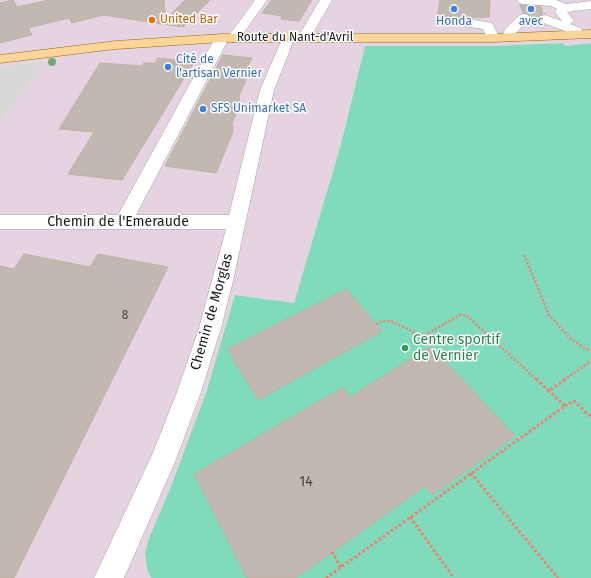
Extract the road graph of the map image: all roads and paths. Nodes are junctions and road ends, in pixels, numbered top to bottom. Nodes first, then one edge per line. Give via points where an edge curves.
1 (261, 0) edge
2 (326, 0) edge
3 (523, 0) edge
4 (591, 5) edge
5 (564, 8) junction
6 (524, 18) dead end
7 (583, 20) dead end
8 (556, 21) junction
9 (469, 24) dead end
10 (588, 34) edge
11 (296, 37) junction
12 (228, 38) junction
13 (493, 38) junction
14 (509, 38) junction
15 (0, 59) edge
16 (124, 221) junction
17 (0, 222) edge
18 (237, 222) junction
19 (524, 255) dead end
20 (376, 324) dead end
21 (591, 350) edge
22 (591, 361) edge
23 (549, 391) junction
24 (565, 406) junction
25 (591, 417) edge
26 (471, 473) junction
27 (410, 517) junction
28 (332, 552) dead end
29 (341, 567) junction
30 (109, 578) edge
31 (326, 578) edge
32 (454, 578) edge
33 (558, 578) edge

1 - 12 street
2 - 11 street, Chemin de Morglas
3 - 5 street via 554,3
4 - 5 street
5 - 8 street
6 - 14 street via 510,32
7 - 8 street
8 - 10 street
9 - 13 street via 488,26
10 - 14 main road, Route du Nant-d'Avril
11 - 12 main road, Route du Nant-d'Avril
11 - 13 main road, Route du Nant-d'Avril via 347,34
11 - 18 street, Chemin de Morglas via 267,90
12 - 15 main road, Route du Nant-d'Avril via 116,45
12 - 16 street
13 - 14 main road, Route du Nant-d'Avril
16 - 17 street, Chemin de l'Emeraude
16 - 18 street, Chemin de l'Emeraude
18 - 30 street, Chemin de Morglas via 210,328 189,392 162,462
19 - 21 path via 549,315 569,338
20 - 23 path via 391,321 425,335 460,315 466,315
22 - 23 path
23 - 24 path
24 - 25 path via 574,401
24 - 26 path
26 - 27 path
26 - 33 path
27 - 29 path
27 - 32 path
28 - 29 path
29 - 31 path

